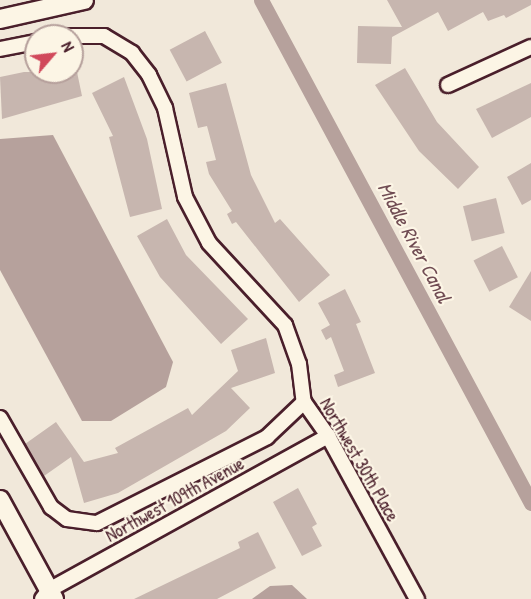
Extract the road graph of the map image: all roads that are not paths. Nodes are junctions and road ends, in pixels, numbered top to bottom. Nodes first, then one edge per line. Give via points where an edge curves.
1 (84, 0) edge
2 (0, 19) edge
3 (84, 36) edge
4 (24, 44) edge
5 (531, 47) edge
6 (0, 49) edge
7 (448, 85) dead end
8 (303, 402) junction
9 (0, 418) edge
10 (328, 436) junction
11 (0, 500) edge
12 (48, 596) edge
13 (417, 599) edge

1 - 2 street
3 - 8 street, Northwest 30th Place via 104,36 132,53 149,75 165,108 185,197 209,243 285,325 299,364
4 - 6 street
5 - 7 street
8 - 9 street, Northwest 109th Avenue via 267,438 97,523 68,519 51,507
8 - 10 street, Northwest 30th Place
10 - 12 street, Northwest 109th Avenue
10 - 13 street, Northwest 30th Place
11 - 12 street

